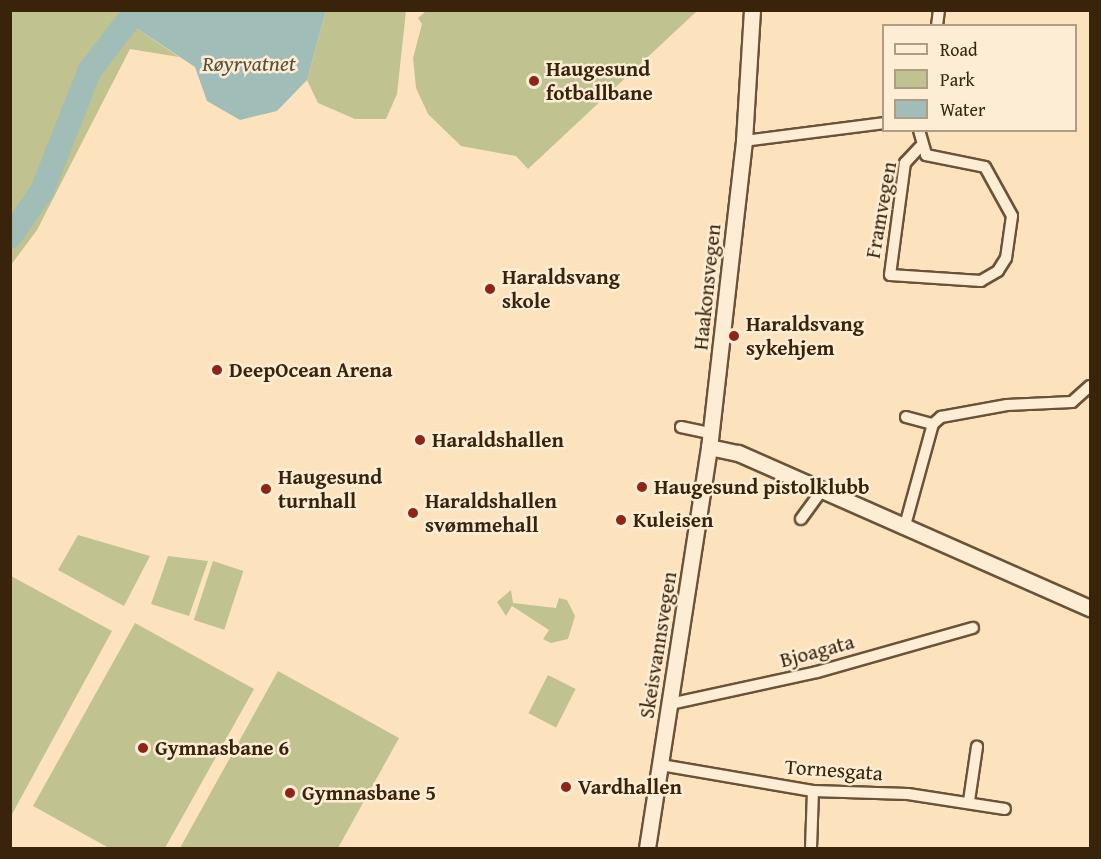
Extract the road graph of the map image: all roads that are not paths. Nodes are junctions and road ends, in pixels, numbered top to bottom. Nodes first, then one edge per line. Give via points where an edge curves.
1 (752, 10) edge
2 (882, 123) edge
3 (919, 132) edge
4 (744, 141) junction
5 (920, 147) junction
6 (1090, 386) edge
7 (906, 417) dead end
8 (933, 424) junction
9 (681, 427) dead end
10 (710, 440) junction
11 (822, 490) junction
12 (801, 519) dead end
13 (904, 528) junction
14 (1090, 608) edge
15 (973, 628) dead end
16 (670, 704) junction
17 (976, 747) dead end
18 (661, 765) junction
19 (813, 791) junction
20 (969, 801) junction
21 (1005, 809) dead end
22 (647, 849) edge
23 (811, 849) edge

1 - 4 street, Haakonsvegen
2 - 4 street
3 - 5 street, Framvegen
4 - 10 street, Haakonsvegen
5 - 5 street, Framvegen via 905,163 890,275 981,281 998,271 1006,258 1012,216 997,182 985,167 930,157
6 - 8 street via 1072,402 952,413
7 - 8 street
8 - 13 street
9 - 10 street
10 - 11 street
10 - 16 street, Skeisvannsvegen
11 - 12 street
11 - 13 street
13 - 14 street
15 - 16 street, Bjoagata via 818,672
16 - 18 street, Skeisvannsvegen
17 - 20 street
18 - 19 street, Tornesgata
18 - 22 street, Skeisvannsvegen
19 - 20 street, Tornesgata
19 - 23 street
20 - 21 street, Tornesgata

